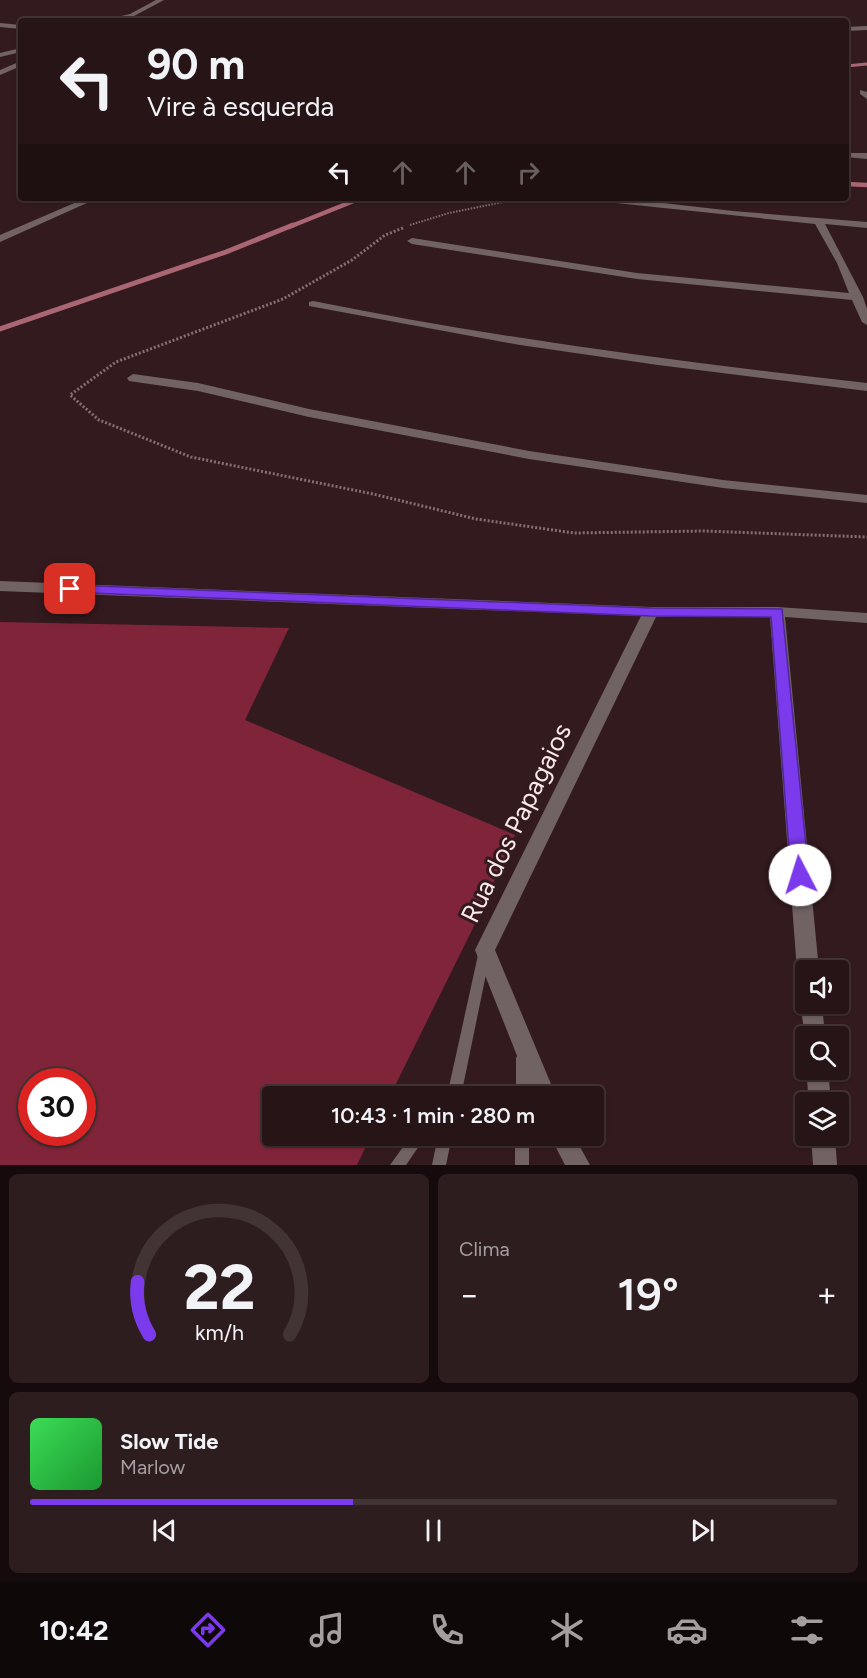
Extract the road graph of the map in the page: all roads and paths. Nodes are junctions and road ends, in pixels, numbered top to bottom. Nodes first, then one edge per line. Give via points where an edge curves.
1 (161, 0) edge
2 (118, 18) edge
3 (0, 25) edge
4 (18, 27) edge
5 (867, 28) edge
6 (849, 29) edge
7 (18, 51) edge
8 (0, 55) edge
9 (18, 64) edge
10 (0, 73) edge
11 (849, 155) edge
12 (867, 156) edge
13 (87, 201) edge
14 (626, 201) edge
15 (818, 221) junction
16 (867, 225) edge
17 (0, 239) edge
18 (412, 241) dead end
19 (858, 297) junction
20 (313, 304) dead end
21 (867, 322) edge
22 (134, 378) dead end
23 (867, 387) edge
24 (867, 499) edge
25 (0, 586) edge
26 (651, 612) junction
27 (777, 612) junction
28 (867, 618) edge
29 (485, 950) junction
30 (807, 960) edge
31 (523, 1043) junction
32 (455, 1086) edge
33 (523, 1086) edge
34 (540, 1086) edge
35 (411, 1146) edge
36 (443, 1146) edge
37 (522, 1146) edge
38 (568, 1146) edge
39 (824, 1146) edge
40 (397, 1165) edge
41 (439, 1165) edge
42 (522, 1165) edge
43 (578, 1165) edge
44 (825, 1165) edge

1 - 2 street
3 - 4 street
5 - 6 street
7 - 8 street
9 - 10 street
11 - 12 street
13 - 17 street
14 - 15 street
15 - 16 street
15 - 19 street
18 - 19 street via 637,276
19 - 21 street
20 - 23 street via 544,347
22 - 24 street via 198,387 309,413 529,455 723,484
25 - 26 street
26 - 27 street
26 - 29 street, Rua dos Papagaios
27 - 28 street
27 - 30 street
29 - 31 street, Rua dos Papagaios
29 - 32 lane
31 - 33 lane
31 - 34 street, Rua dos Papagaios
35 - 40 lane
36 - 41 lane
37 - 42 lane
38 - 43 street
39 - 44 street

